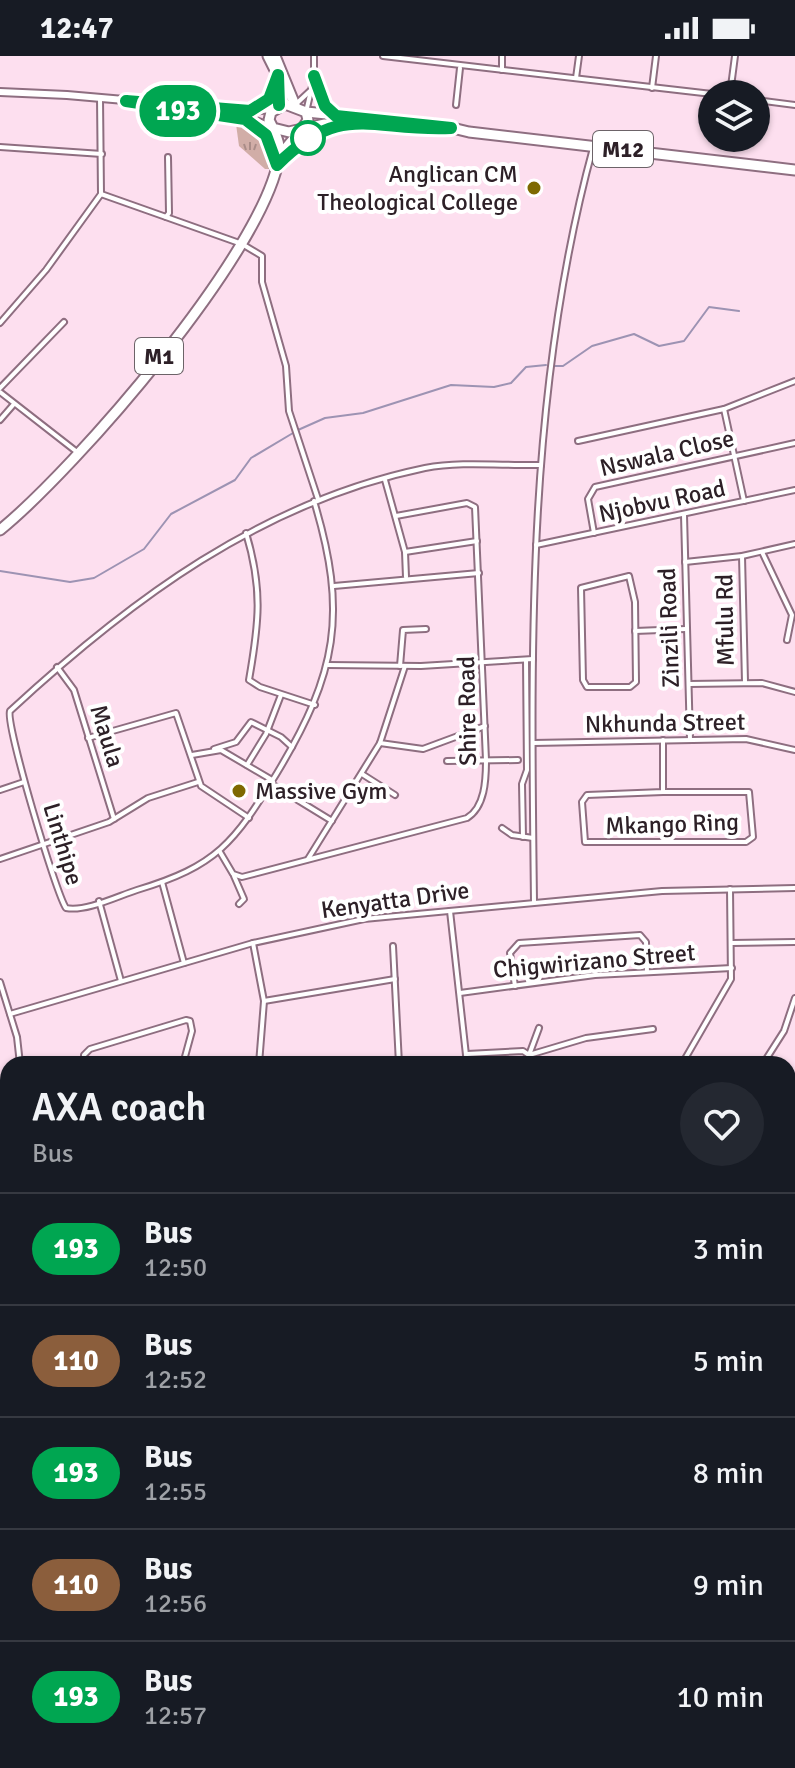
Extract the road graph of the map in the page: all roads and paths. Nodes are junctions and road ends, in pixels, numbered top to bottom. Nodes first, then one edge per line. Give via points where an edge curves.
1 (268, 56) edge
2 (275, 56) edge
3 (314, 56) edge
4 (383, 56) edge
5 (502, 56) edge
6 (579, 56) edge
7 (656, 56) edge
8 (735, 56) edge
9 (460, 67) junction
10 (502, 70) junction
11 (278, 75) junction
12 (314, 76) junction
13 (576, 78) junction
14 (732, 80) edge
15 (652, 88) junction
16 (312, 89) junction
17 (0, 92) edge
18 (698, 93) edge
19 (100, 98) junction
20 (770, 102) edge
21 (295, 105) junction
22 (456, 105) dead end
23 (795, 105) edge
24 (277, 106) junction
25 (306, 112) junction
26 (247, 115) junction
27 (336, 120) junction
28 (273, 128) junction
29 (302, 129) junction
30 (593, 146) junction
31 (0, 147) edge
32 (102, 154) junction
33 (168, 157) dead end
34 (278, 160) junction
35 (795, 170) edge
36 (101, 194) junction
37 (167, 216) junction
38 (242, 244) junction
39 (64, 322) dead end
40 (0, 323) edge
41 (795, 381) edge
42 (0, 390) edge
43 (14, 404) junction
44 (724, 409) junction
45 (0, 420) edge
46 (578, 441) dead end
47 (795, 443) edge
48 (79, 453) junction
49 (734, 456) junction
50 (541, 465) junction
51 (385, 480) junction
52 (795, 490) edge
53 (316, 500) junction
54 (744, 501) junction
55 (684, 515) junction
56 (396, 516) junction
57 (0, 530) edge
58 (246, 533) junction
59 (594, 533) junction
60 (477, 541) junction
61 (795, 544) edge
62 (536, 545) junction
63 (405, 552) junction
64 (762, 552) junction
65 (742, 556) junction
66 (685, 562) junction
67 (479, 573) junction
68 (406, 577) junction
69 (334, 586) junction
70 (426, 629) dead end
71 (686, 629) junction
72 (635, 631) junction
73 (787, 640) dead end
74 (533, 659) junction
75 (526, 660) junction
76 (484, 662) junction
77 (328, 665) junction
78 (402, 666) junction
79 (57, 667) junction
80 (745, 682) junction
81 (689, 684) junction
82 (795, 692) edge
83 (281, 695) junction
84 (315, 705) junction
85 (486, 725) junction
86 (268, 730) junction
87 (88, 738) junction
88 (663, 740) junction
89 (690, 740) junction
90 (380, 743) junction
91 (533, 743) junction
92 (292, 747) junction
93 (214, 749) junction
94 (795, 750) edge
95 (191, 755) junction
96 (486, 760) junction
97 (518, 760) dead end
98 (447, 761) dead end
99 (247, 765) junction
100 (362, 774) junction
101 (25, 782) junction
102 (199, 782) junction
103 (271, 782) junction
104 (0, 790) edge
105 (663, 792) junction
106 (395, 795) dead end
107 (249, 818) junction
108 (114, 819) junction
109 (332, 821) junction
110 (502, 828) dead end
111 (523, 837) junction
112 (533, 838) junction
113 (45, 845) junction
114 (220, 852) junction
115 (0, 859) edge
116 (307, 860) junction
117 (233, 874) junction
118 (162, 882) junction
119 (795, 888) edge
120 (730, 889) junction
121 (99, 901) junction
122 (534, 902) junction
123 (239, 904) dead end
124 (450, 911) junction
125 (795, 942) edge
126 (253, 943) junction
127 (732, 943) junction
128 (393, 946) dead end
129 (184, 963) junction
130 (732, 968) junction
131 (647, 972) junction
132 (395, 979) junction
133 (121, 981) junction
134 (0, 982) edge
135 (515, 986) junction
136 (460, 993) junction
137 (795, 998) edge
138 (264, 1001) junction
139 (794, 1004) edge
140 (10, 1014) junction
141 (539, 1028) dead end
142 (653, 1029) dead end
143 (467, 1054) joint
144 (529, 1055) junction
145 (18, 1056) edge
146 (84, 1056) edge
147 (185, 1056) edge
148 (260, 1056) edge
149 (399, 1056) edge
150 (687, 1056) edge
151 (768, 1056) edge

1 - 11 highway
2 - 21 highway
3 - 12 street
4 - 9 street
5 - 10 street
6 - 13 street
7 - 15 street
8 - 14 street
9 - 10 street
9 - 22 street
10 - 13 street
11 - 24 highway
11 - 26 highway via 269,99
12 - 16 street
12 - 27 highway
13 - 15 street
15 - 18 street
16 - 21 street
16 - 25 street
17 - 19 main road
19 - 26 main road
19 - 32 street
20 - 23 street
21 - 24 highway
21 - 25 highway, M12
24 - 26 main road
24 - 28 highway via 269,116
25 - 27 highway, M12
25 - 29 highway
26 - 28 main road
26 - 34 highway via 266,135
27 - 29 highway, M12
27 - 30 highway, M12
27 - 34 highway
28 - 29 highway, M12
28 - 34 highway
29 - 34 highway, M1
30 - 35 highway, M12
30 - 50 street via 551,360
31 - 32 street
32 - 36 street
33 - 37 street
34 - 38 highway, M1
36 - 37 street
36 - 40 street
37 - 38 street
38 - 48 highway, M1
38 - 53 street via 262,256 262,282 285,362 289,411
39 - 42 street
41 - 44 street
42 - 43 street
43 - 45 street
43 - 48 street
44 - 46 street
44 - 49 street
47 - 49 street, Nswala Close
48 - 57 highway, M1
49 - 54 street
49 - 59 street, Nswala Close via 595,487 587,503
50 - 51 street, Linthipe via 428,468
50 - 62 street
51 - 53 street, Linthipe
51 - 56 street
52 - 54 street, Njobvu Road
53 - 58 street, Linthipe
53 - 69 street, Linthipe
54 - 55 street, Njobvu Road
55 - 59 street, Njobvu Road
55 - 66 street, Zinzili Road
56 - 60 street, Shire Road via 470,503 475,507
56 - 63 street
58 - 79 street, Linthipe via 135,603
58 - 83 street via 259,578 260,610 249,680
59 - 62 street, Njobvu Road
60 - 63 street
60 - 67 street, Shire Road
61 - 64 street
62 - 74 street
63 - 68 street
64 - 65 street
64 - 73 street via 792,615
65 - 66 street
65 - 80 street, Mfulu Rd
66 - 71 street, Zinzili Road
67 - 68 street
67 - 76 street, Shire Road
68 - 69 street
69 - 77 street, Linthipe
70 - 78 street via 403,630
71 - 72 street
71 - 81 street, Zinzili Road
72 - 72 street via 631,577 582,587 586,686 636,684
74 - 75 street
74 - 91 street
75 - 76 street
75 - 111 street
76 - 78 street
76 - 85 street, Shire Road
77 - 78 street
77 - 84 street, Linthipe
78 - 90 street
79 - 87 street, Maula via 72,685
79 - 101 street, Linthipe via 8,713
80 - 81 street
80 - 82 street
81 - 89 street, Zinzili Road
83 - 84 street
83 - 86 street
84 - 92 street, Linthipe
85 - 90 street via 423,749
85 - 96 street, Shire Road
86 - 92 street
86 - 93 street via 249,723 236,742
86 - 99 street
87 - 95 street via 176,713
87 - 108 street, Maula
88 - 89 street, Nkhunda Street
88 - 91 street, Nkhunda Street
88 - 105 street, Mkango Ring
89 - 94 street, Nkhunda Street via 754,739
90 - 100 street
91 - 112 street
92 - 103 street, Linthipe
93 - 95 street
93 - 99 street
95 - 102 street
96 - 97 street
96 - 98 street
96 - 116 street, Shire Road via 480,800 467,818
99 - 103 street
100 - 106 street
100 - 109 street
101 - 104 street
101 - 113 street, Linthipe
102 - 107 street
102 - 108 street via 148,798
103 - 107 street, Linthipe
103 - 109 street
105 - 105 street, Mkango Ring via 585,796 585,842 746,842 753,837 748,791
107 - 114 street, Linthipe
108 - 113 street
109 - 116 street
110 - 111 street
111 - 112 street
112 - 122 street
113 - 115 street
113 - 121 street, Linthipe via 64,906 72,909
114 - 117 street
114 - 118 street, Linthipe
116 - 117 street, Shire Road via 246,877
117 - 123 street via 244,899
118 - 121 street, Linthipe
118 - 129 street
119 - 120 street, Kenyatta Drive
120 - 122 street, Kenyatta Drive
120 - 127 street
121 - 133 street
122 - 124 street, Kenyatta Drive
124 - 126 street, Kenyatta Drive via 364,919
124 - 136 street
125 - 127 street
126 - 129 street, Kenyatta Drive
126 - 138 street
127 - 130 street
128 - 132 street
129 - 133 street, Kenyatta Drive
130 - 131 street, Chigwirizano Street
130 - 150 street via 719,1005
131 - 135 street, Chigwirizano Street
131 - 135 street via 646,942 640,935 545,941 512,947
132 - 138 street
132 - 149 street
133 - 140 street, Kenyatta Drive
134 - 140 street
135 - 136 street, Chigwirizano Street
136 - 143 street
137 - 139 street
138 - 148 street
139 - 151 street
140 - 145 street
141 - 144 street
142 - 144 street via 586,1038
143 - 144 street
146 - 147 street via 90,1049 186,1020 192,1031

